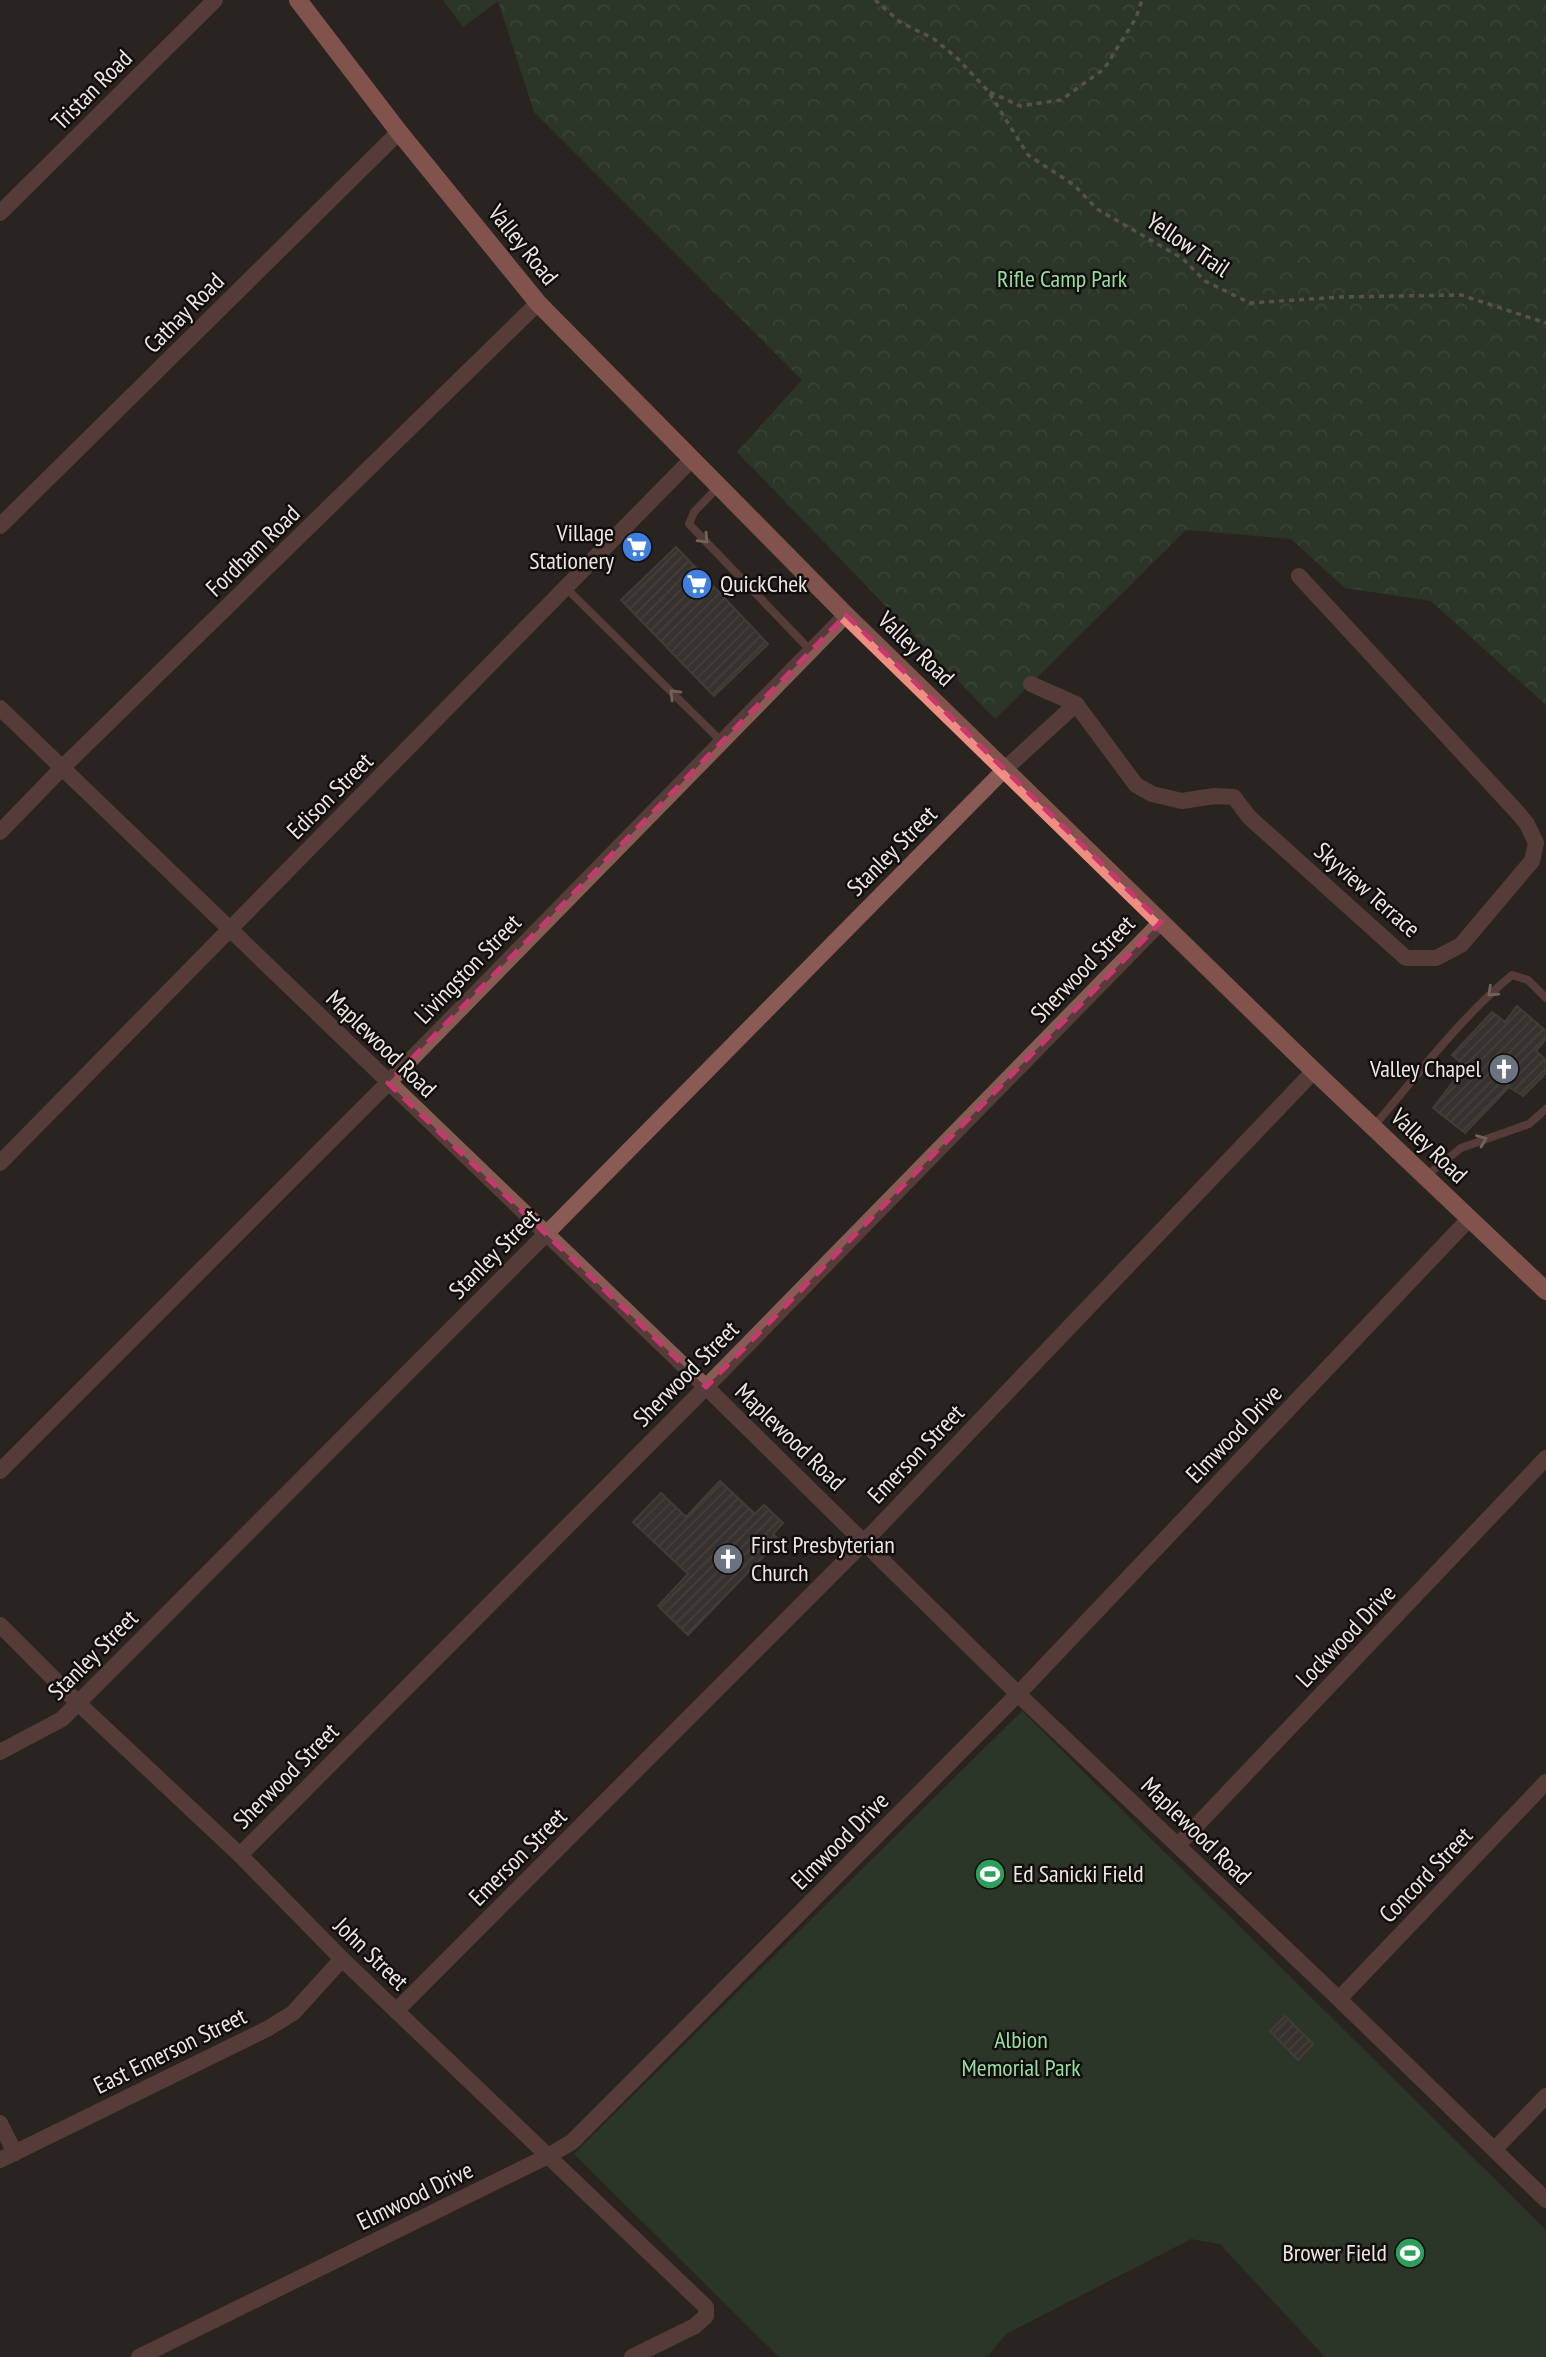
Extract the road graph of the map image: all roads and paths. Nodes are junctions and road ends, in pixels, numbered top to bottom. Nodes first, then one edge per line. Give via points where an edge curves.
1 (215, 0) edge
2 (298, 0) edge
3 (875, 0) edge
4 (1142, 0) edge
5 (988, 91) junction
6 (399, 132) junction
7 (0, 213) edge
8 (538, 303) junction
9 (1546, 323) edge
10 (691, 460) junction
11 (718, 487) junction
12 (0, 526) edge
13 (1299, 576) dead end
14 (566, 588) junction
15 (846, 615) junction
16 (811, 651) junction
17 (1031, 684) dead end
18 (1076, 704) junction
19 (0, 708) edge
20 (722, 741) junction
21 (63, 767) junction
22 (1005, 769) junction
23 (0, 832) edge
24 (1161, 922) junction
25 (230, 929) junction
26 (1546, 998) edge
27 (1314, 1070) junction
28 (388, 1083) junction
29 (1546, 1108) edge
30 (1373, 1127) junction
31 (0, 1163) edge
32 (1427, 1178) junction
33 (1469, 1219) junction
34 (546, 1234) junction
35 (1542, 1281) edge
36 (706, 1387) junction
37 (1546, 1458) edge
38 (0, 1471) edge
39 (864, 1541) junction
40 (0, 1625) edge
41 (1018, 1694) junction
42 (78, 1703) junction
43 (0, 1752) edge
44 (1546, 1782) edge
45 (1178, 1845) junction
46 (240, 1854) junction
47 (342, 1959) junction
48 (1339, 1999) junction
49 (396, 2011) junction
50 (1546, 2096) edge
51 (0, 2123) edge
52 (1496, 2149) junction
53 (15, 2152) junction
54 (548, 2157) junction
55 (0, 2160) edge
56 (1546, 2200) edge
57 (139, 2357) edge
58 (632, 2357) edge

1 - 7 street, Tristan Road
2 - 6 main road, Valley Road
3 - 5 path via 900,22 934,38
4 - 5 path via 1104,69 1061,100 1020,106
5 - 9 path, Yellow Trail via 1028,155 1074,185 1097,208 1182,258 1205,281 1250,303 1461,295
6 - 8 main road, Valley Road
6 - 12 street, Cathay Road
8 - 10 main road, Valley Road
8 - 21 street, Fordham Road
10 - 11 main road, Valley Road
10 - 14 street, Edison Street
11 - 15 main road, Valley Road
11 -> 16 lane via 689,524
13 - 18 street, Skyview Terrace via 1518,813 1536,843 1532,861 1461,945 1436,958 1406,958 1249,817 1234,797 1182,801 1136,785
20 -> 14 lane
14 - 25 street, Edison Street
15 - 16 street, Livingston Street
15 - 22 main road, Valley Road
16 - 20 street, Livingston Street
17 - 18 street, Skyview Terrace
18 - 22 street
19 - 21 street, Maplewood Road
20 - 28 street, Livingston Street
21 - 23 street, Fordham Road
21 - 25 street, Maplewood Road
22 - 24 main road, Valley Road
22 - 34 street, Stanley Street
24 - 27 main road, Valley Road
24 - 36 street, Sherwood Street
25 - 28 street, Maplewood Road
25 - 31 street, Edison Street
26 -> 30 lane via 1528,980 1512,975 1434,1053
27 - 30 main road, Valley Road
27 - 39 street, Emerson Street
28 - 34 street, Maplewood Road
28 - 38 street, Livingston Street
32 -> 29 lane via 1461,1148 1529,1124
30 - 32 main road, Valley Road
32 - 33 main road, Valley Road
33 - 35 main road, Valley Road
33 - 41 street, Elmwood Drive
34 - 36 street, Maplewood Road
34 - 42 street, Stanley Street
36 - 39 street, Maplewood Road
36 - 46 street, Sherwood Street
37 - 45 street, Lockwood Drive
39 - 41 street, Maplewood Road
39 - 49 street, Emerson Street
40 - 42 street, John Street
41 - 45 street, Maplewood Road
41 - 54 street, Elmwood Drive via 572,2142
42 - 43 street, Stanley Street via 62,1719
42 - 46 street, John Street
44 - 48 street, Concord Street
45 - 48 street, Maplewood Road
46 - 47 street, John Street
47 - 49 street, John Street
47 - 53 street, East Emerson Street via 293,2013 267,2029
48 - 52 street, Maplewood Road
49 - 54 street, John Street
50 - 52 street
51 - 53 street
52 - 56 street, Maplewood Road
53 - 55 street, East Emerson Street
54 - 57 street, Elmwood Drive
54 - 58 street, John Street via 706,2307 705,2316 695,2326

